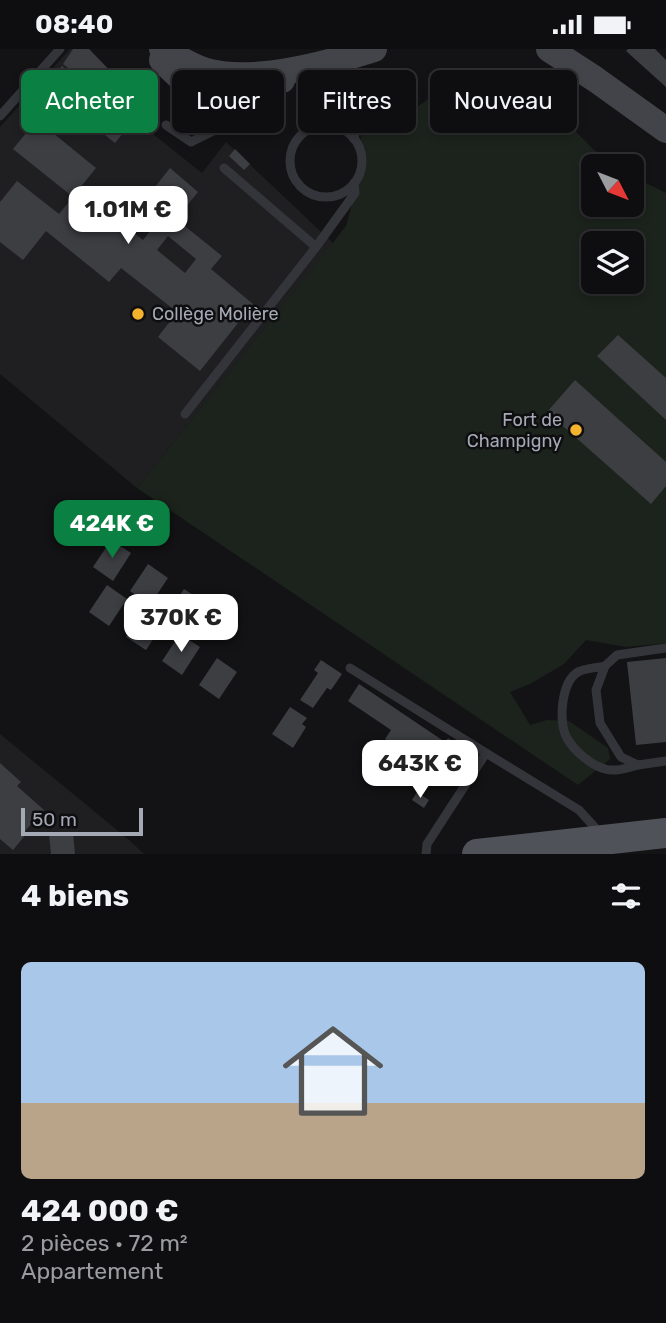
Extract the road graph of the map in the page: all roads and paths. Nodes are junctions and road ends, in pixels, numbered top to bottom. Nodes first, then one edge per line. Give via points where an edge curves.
1 (60, 49) edge
2 (150, 49) edge
3 (162, 49) edge
4 (374, 49) edge
5 (550, 49) edge
6 (343, 57) junction
7 (0, 115) edge
8 (166, 125) dead end
9 (172, 129) edge
10 (666, 130) edge
11 (178, 133) edge
12 (210, 133) edge
13 (355, 139) junction
14 (223, 168) dead end
15 (354, 183) junction
16 (316, 247) junction
17 (184, 414) dead end
18 (666, 648) edge
19 (605, 666) junction
20 (350, 667) dead end
21 (486, 753) junction
22 (666, 761) edge
23 (638, 765) junction
24 (666, 833) edge
25 (605, 840) junction
26 (426, 854) edge
27 (477, 854) edge

1 - 7 lane
2 - 6 street via 198,92 215,99 245,94
3 - 6 street via 210,72 239,75
4 - 6 street
5 - 10 street
6 - 13 lane via 358,117
8 - 9 lane
11 - 12 lane via 191,142
13 - 15 lane via 361,166
13 - 15 lane via 331,125 312,128 297,139 290,156 290,166 304,190 330,197
14 - 16 lane
15 - 16 lane via 355,193
16 - 17 lane
18 - 19 lane via 617,655
19 - 23 lane via 596,690 600,723 621,757
19 - 23 lane via 578,672 568,684 561,706 566,737 580,754 605,769
20 - 21 lane
21 - 25 lane via 579,810
21 - 26 lane via 427,844
22 - 23 lane
24 - 25 main road
25 - 27 main road

